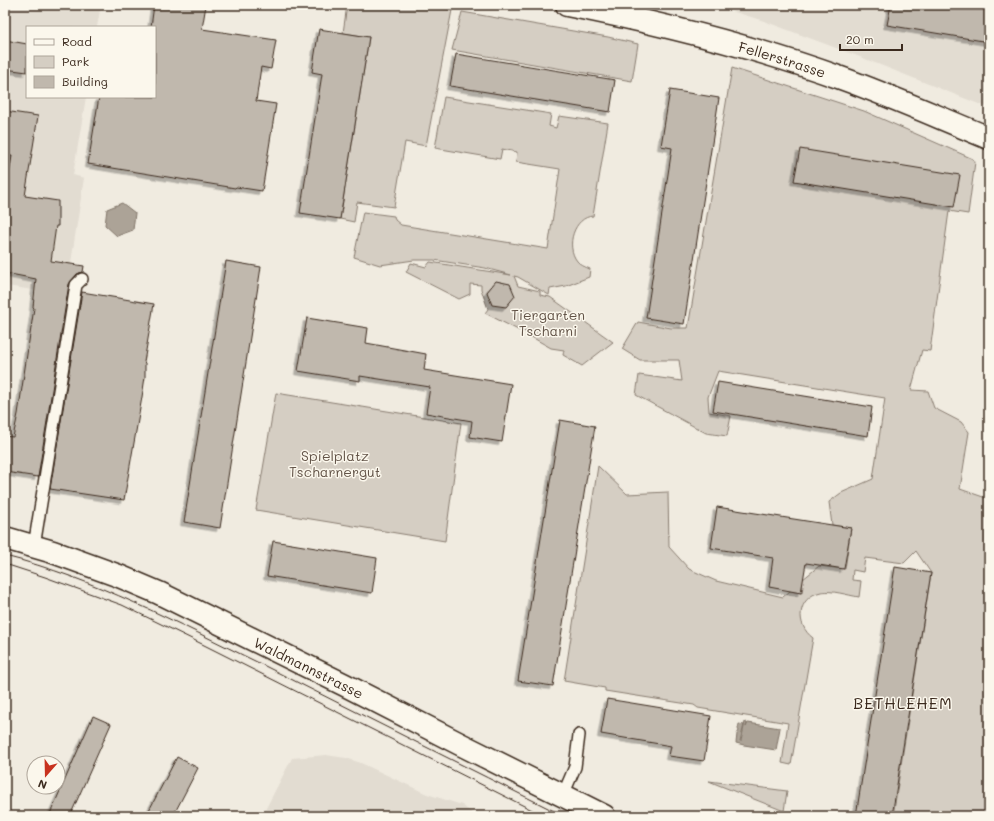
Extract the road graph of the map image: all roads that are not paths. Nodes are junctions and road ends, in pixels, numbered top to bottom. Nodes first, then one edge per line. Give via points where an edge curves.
1 (567, 5) edge
2 (989, 138) edge
3 (82, 279) dead end
4 (5, 538) edge
5 (33, 546) junction
6 (579, 735) dead end
7 (564, 795) junction
8 (604, 816) edge

1 - 2 street, Fellerstrasse via 660,24 805,65
3 - 5 lane via 76,285
4 - 5 street, Waldmannstrasse
5 - 7 street, Waldmannstrasse via 119,576 158,593
6 - 7 lane via 575,767
7 - 8 street, Waldmannstrasse

